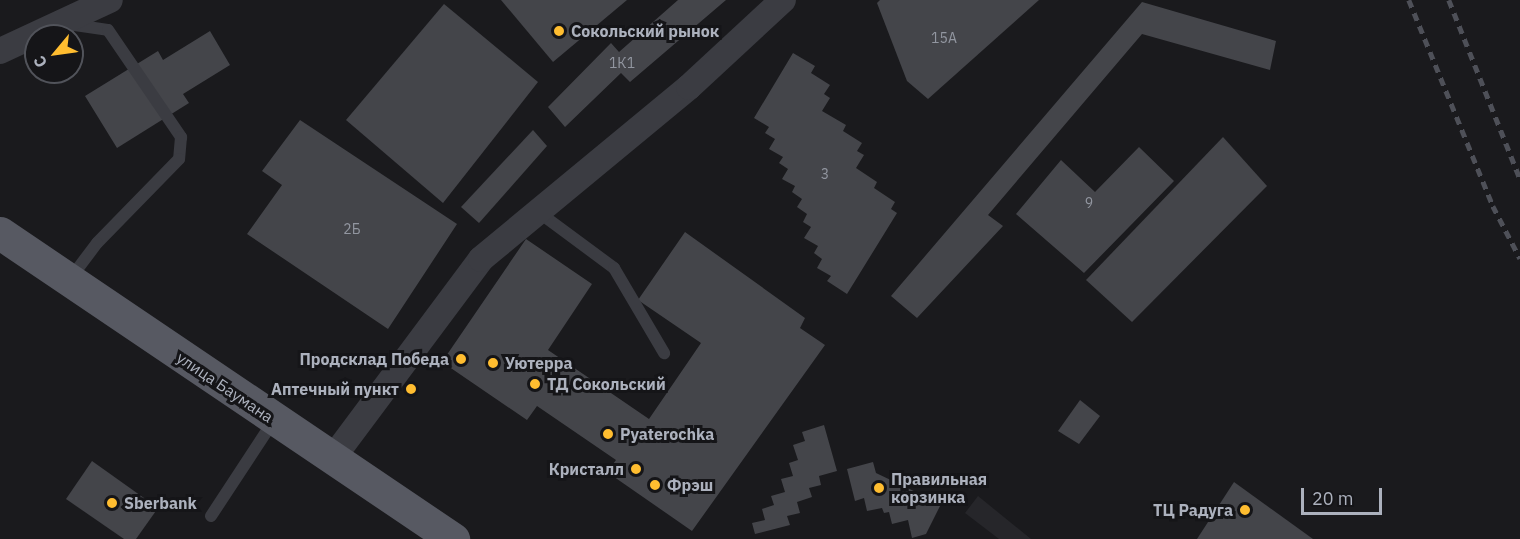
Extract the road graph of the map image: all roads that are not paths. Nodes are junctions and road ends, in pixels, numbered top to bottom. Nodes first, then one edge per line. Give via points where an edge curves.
1 (110, 0) edge
2 (783, 0) edge
3 (59, 23) junction
4 (0, 51) edge
5 (536, 210) junction
6 (0, 233) edge
7 (70, 280) junction
8 (664, 353) dead end
9 (274, 420) junction
10 (332, 459) junction
11 (211, 516) dead end
12 (453, 539) edge

1 - 3 street
2 - 5 street via 689,87
3 - 4 street
3 - 7 lane via 108,30 181,137 179,159 97,243
5 - 8 lane via 614,268
5 - 10 street via 481,259
6 - 7 main road, улица Баумана
7 - 9 main road, улица Баумана
9 - 10 main road, улица Баумана
9 - 11 lane
10 - 12 main road, улица Баумана

